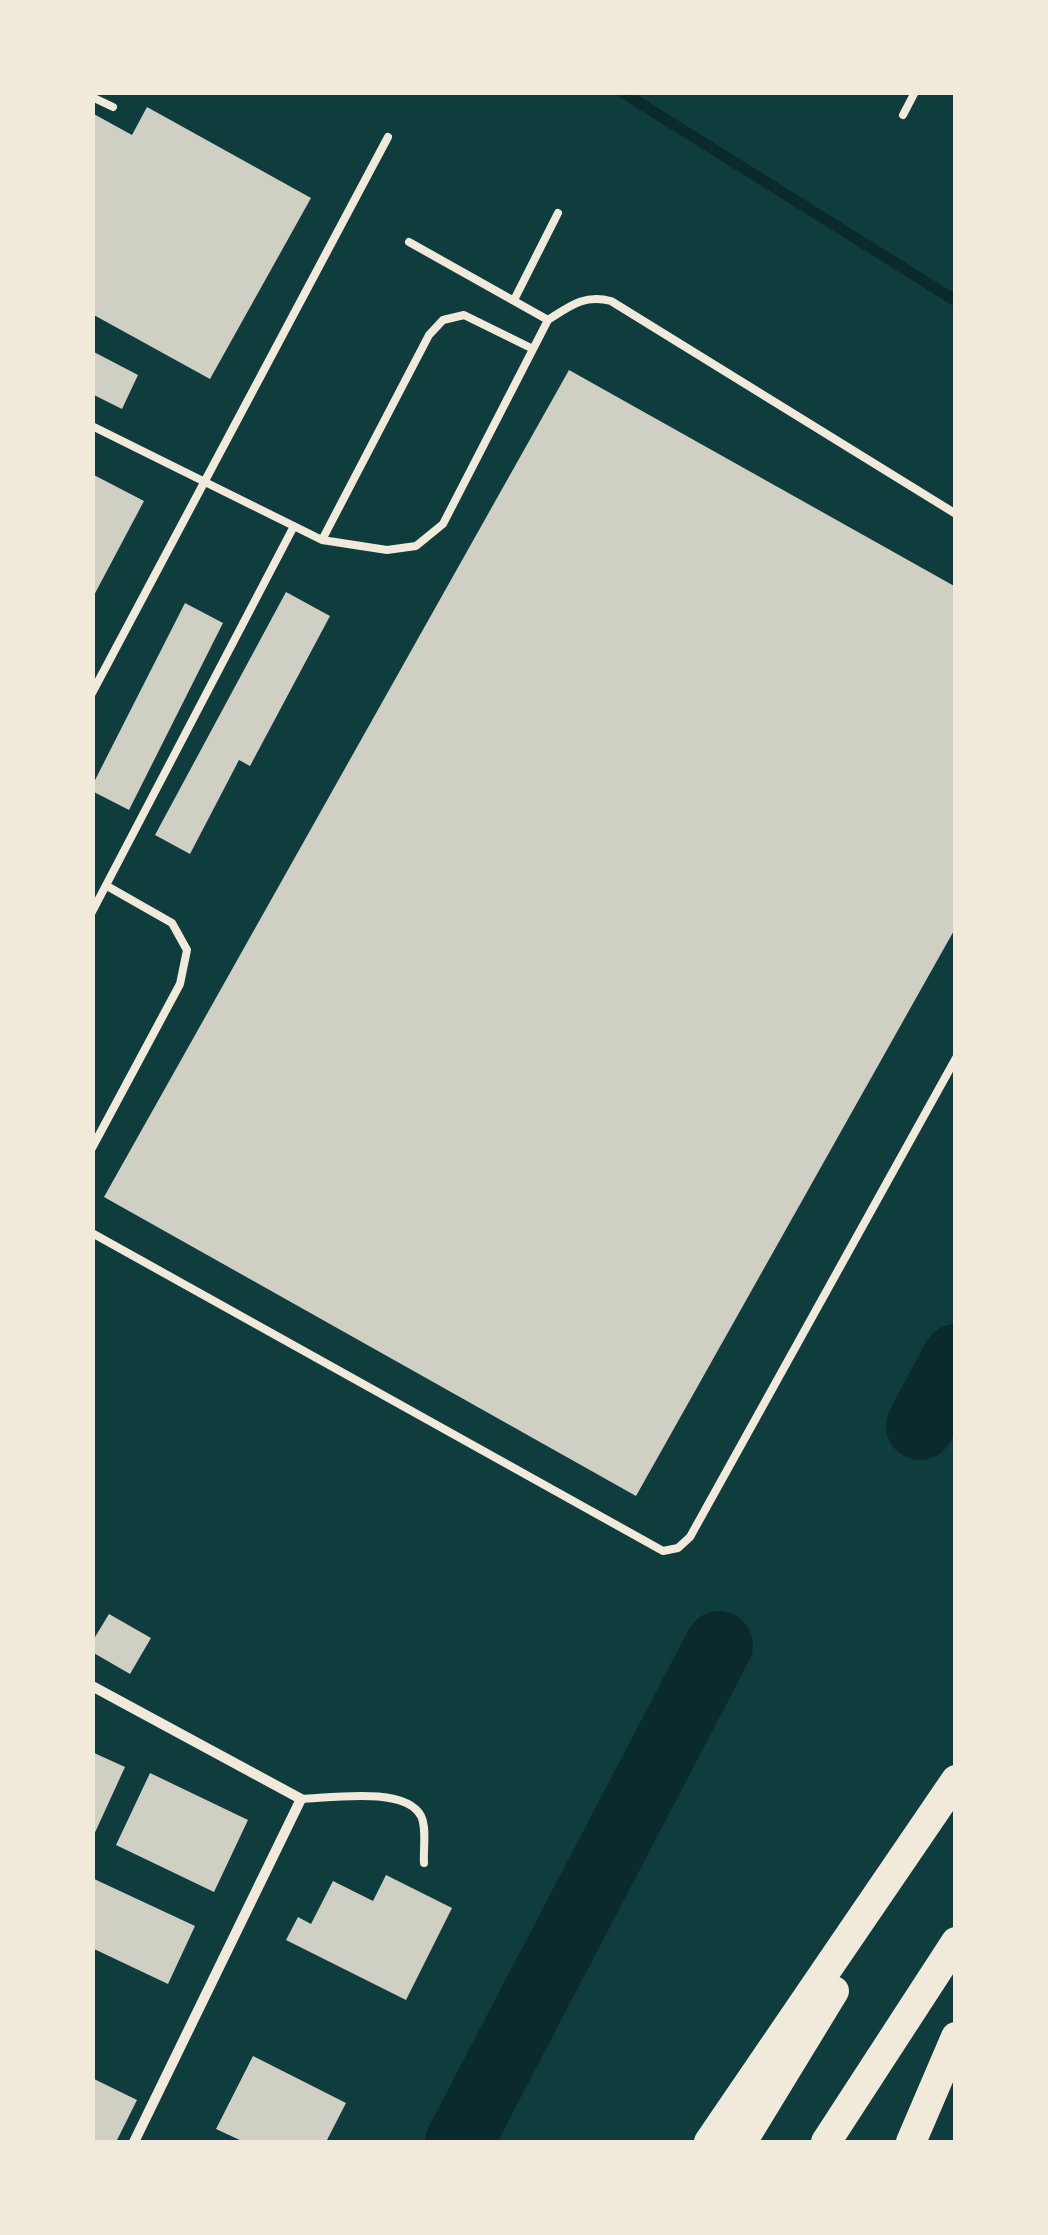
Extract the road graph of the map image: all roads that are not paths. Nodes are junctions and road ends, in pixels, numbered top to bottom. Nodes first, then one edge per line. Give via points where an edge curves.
1 (915, 92) edge
2 (92, 96) edge
3 (113, 107) dead end
4 (903, 115) dead end
5 (388, 137) dead end
6 (558, 213) dead end
7 (408, 242) dead end
8 (514, 300) junction
9 (548, 320) junction
10 (532, 348) junction
11 (92, 426) edge
12 (205, 482) junction
13 (956, 514) edge
14 (294, 526) junction
15 (322, 540) junction
16 (92, 693) edge
17 (107, 886) junction
18 (92, 912) edge
19 (956, 1058) edge
20 (92, 1148) edge
21 (92, 1233) edge
22 (92, 1686) edge
23 (956, 1780) edge
24 (956, 1792) edge
25 (301, 1799) junction
26 (424, 1864) dead end
27 (956, 1942) edge
28 (956, 2036) edge
29 (134, 2142) edge
30 (708, 2142) edge
31 (742, 2142) edge
32 (826, 2142) edge
33 (911, 2142) edge

1 - 4 lane
2 - 3 lane
5 - 12 lane
6 - 8 lane
7 - 8 lane
8 - 9 lane
9 - 10 lane
9 - 13 lane via 578,300 611,301
10 - 15 lane via 444,524 416,546 401,548
10 - 15 lane via 464,315 444,320 429,335
11 - 12 lane
12 - 14 lane
12 - 16 lane
14 - 15 lane
14 - 17 lane
17 - 18 lane
17 - 20 lane via 172,923 187,950 180,984
19 - 21 lane via 690,1536 664,1551
22 - 25 street
23 - 30 highway
24 - 31 highway
25 - 26 lane via 376,1796 411,1804 422,1819
25 - 29 street
27 - 32 highway
28 - 33 highway

